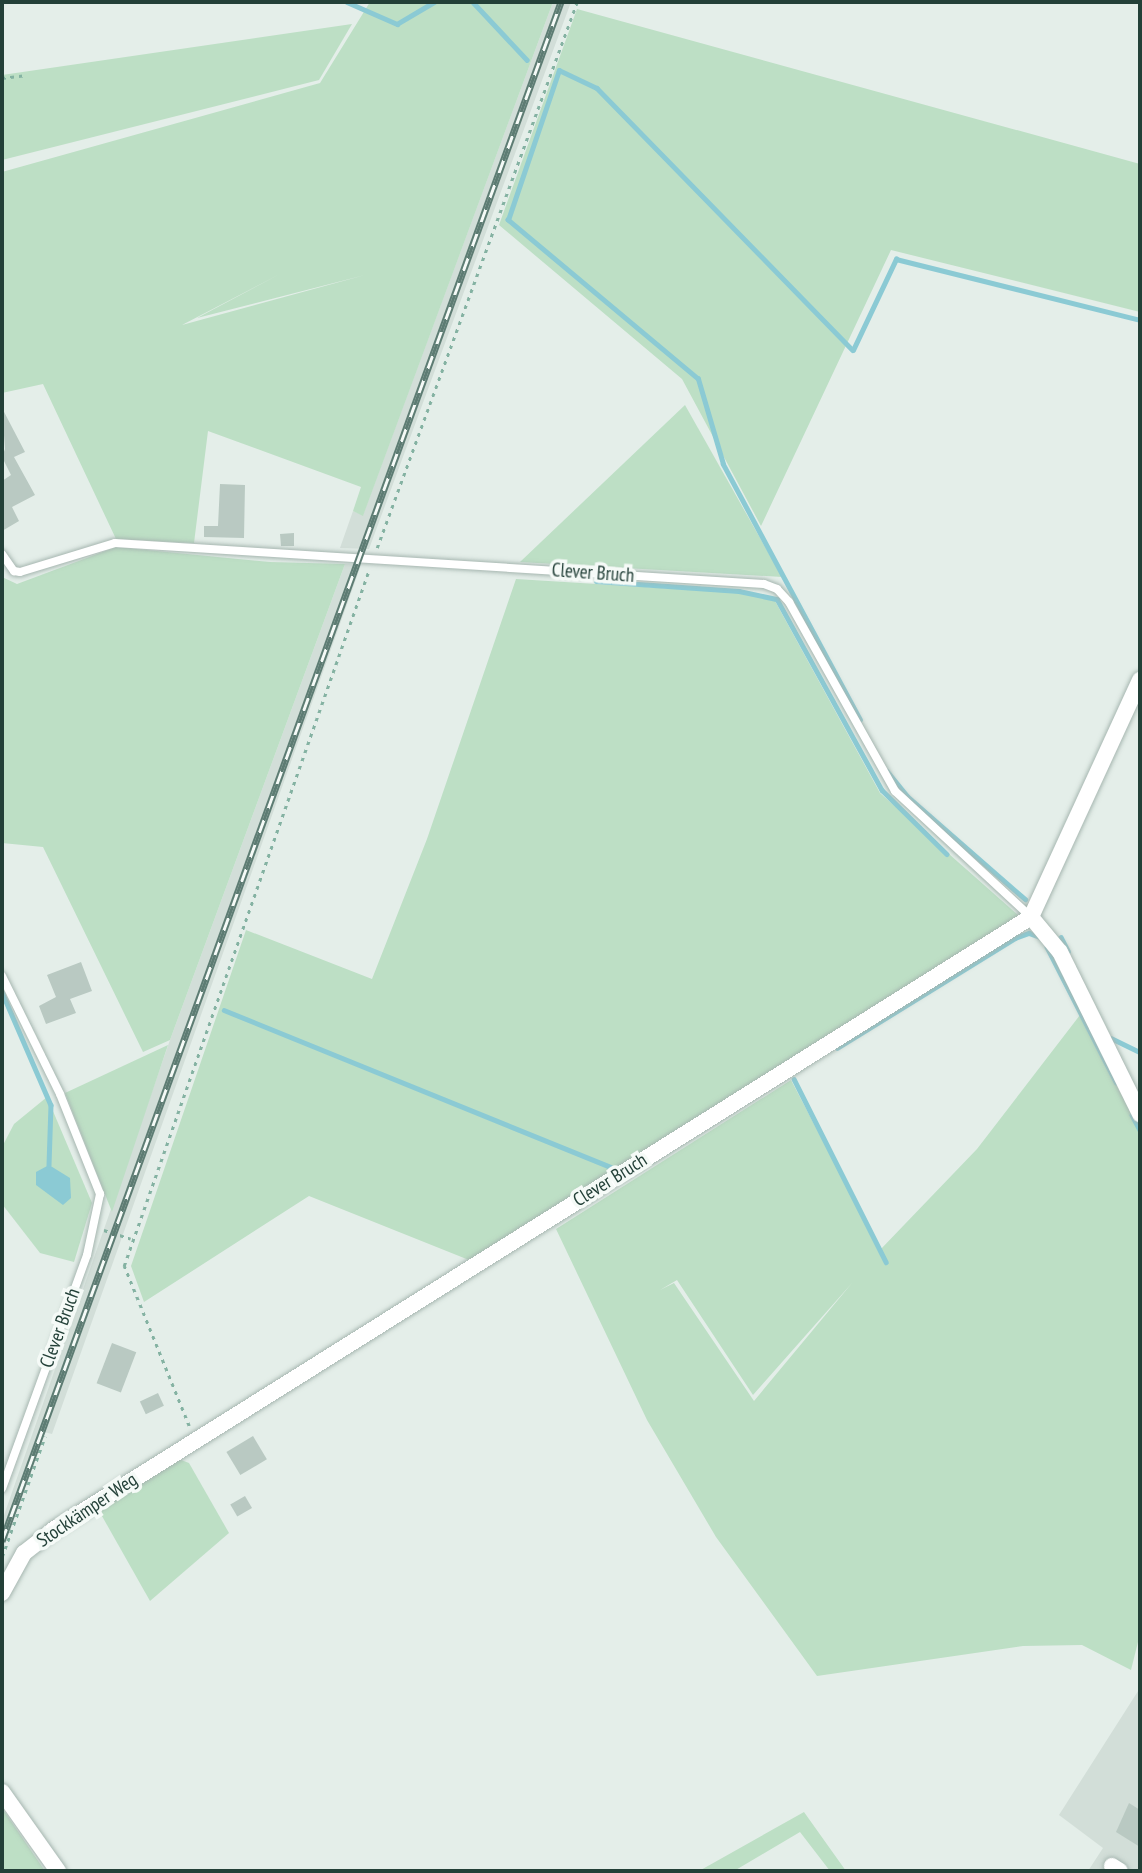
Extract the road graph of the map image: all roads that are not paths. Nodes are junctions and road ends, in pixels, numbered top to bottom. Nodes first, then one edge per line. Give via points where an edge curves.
1 (2, 554) edge
2 (1140, 680) edge
3 (1031, 917) junction
4 (2, 976) edge
5 (1140, 1114) edge
6 (192, 1442) joint
7 (2, 1488) edge
8 (2, 1593) edge
9 (2, 1792) edge
10 (58, 1871) edge

1 - 3 lane, Clever Bruch via 14,571 20,572 115,543 747,582 777,589 789,602 895,791
2 - 3 street
3 - 5 street, Clever Bruch via 1060,952
3 - 6 street, Clever Bruch
4 - 7 lane, Clever Bruch via 60,1094 100,1194 94,1227
6 - 8 street, Stockkämper Weg via 24,1553
9 - 10 street

